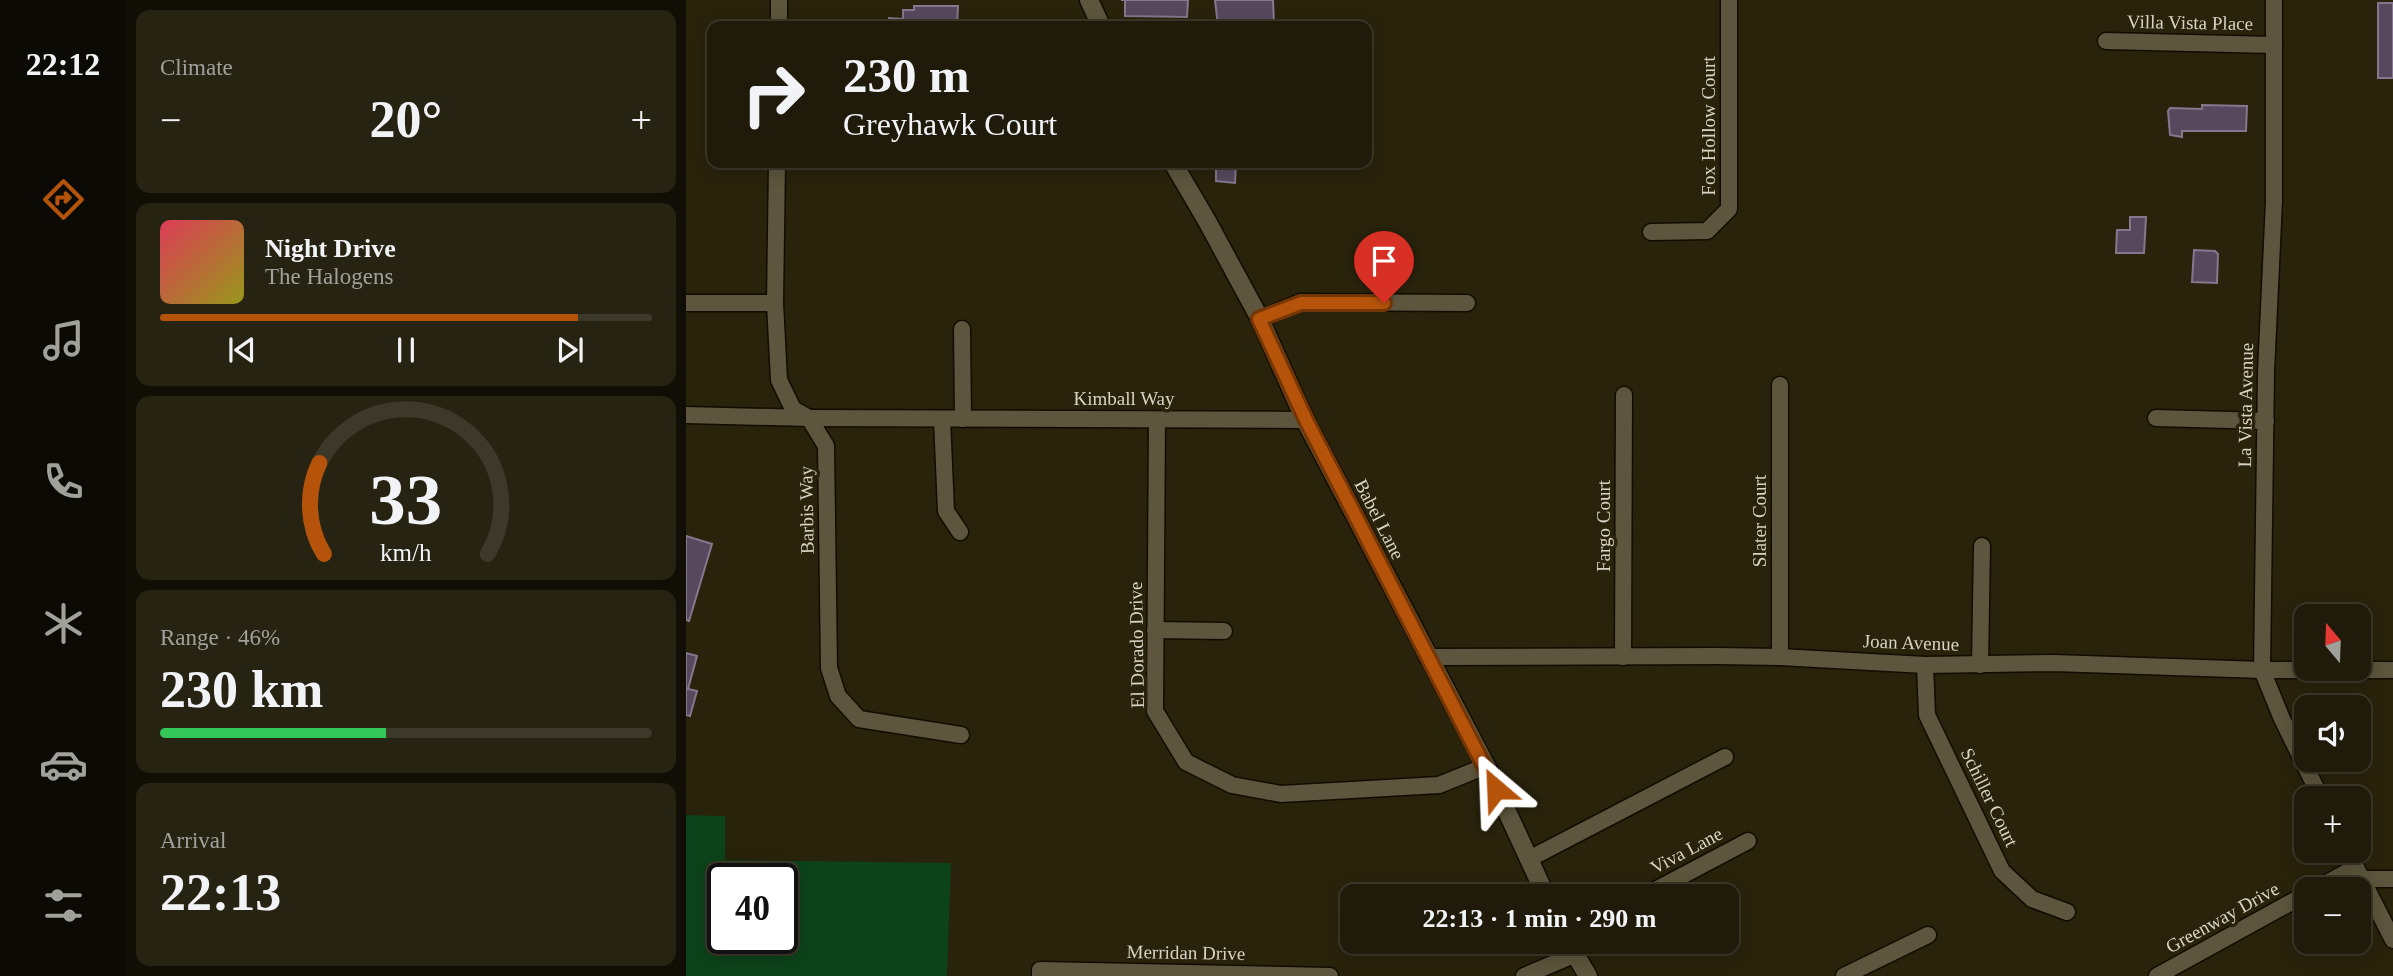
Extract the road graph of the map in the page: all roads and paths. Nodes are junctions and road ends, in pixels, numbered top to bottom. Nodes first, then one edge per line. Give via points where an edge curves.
1 (779, 0) edge
2 (1089, 0) edge
3 (1730, 0) edge
4 (2274, 0) edge
5 (779, 21) edge
6 (1099, 21) edge
7 (2106, 41) dead end
8 (2274, 46) junction
9 (777, 168) edge
10 (1176, 168) edge
11 (1651, 232) dead end
12 (686, 303) edge
13 (775, 303) junction
14 (1467, 303) dead end
15 (1259, 319) junction
16 (962, 329) dead end
17 (1780, 385) dead end
18 (1624, 395) dead end
19 (686, 415) edge
20 (809, 418) junction
21 (2156, 418) dead end
22 (942, 419) junction
23 (962, 419) junction
24 (1157, 419) junction
25 (1306, 420) junction
26 (2266, 421) junction
27 (960, 532) dead end
28 (1982, 546) dead end
29 (1155, 630) junction
30 (1224, 631) dead end
31 (1427, 657) junction
32 (1623, 657) junction
33 (1780, 657) junction
34 (1980, 665) junction
35 (1925, 666) junction
36 (2262, 670) junction
37 (2393, 670) edge
38 (961, 735) dead end
39 (1725, 757) dead end
40 (1486, 766) junction
41 (2315, 786) edge
42 (1748, 841) dead end
43 (1529, 859) junction
44 (2354, 863) edge
45 (2359, 873) junction
46 (2348, 877) edge
47 (2393, 879) edge
48 (1540, 884) edge
49 (1667, 884) edge
50 (2294, 901) edge
51 (2067, 912) dead end
52 (1928, 935) dead end
53 (2393, 940) edge
54 (1562, 954) edge
55 (1575, 954) edge
56 (1040, 973) edge
57 (1330, 976) edge
58 (1524, 976) edge
59 (1588, 976) edge
60 (1844, 976) edge
61 (2157, 976) edge

1 - 5 street
2 - 6 street
3 - 11 street, Fox Hollow Court via 1729,209 1707,231
4 - 8 street, La Vista Avenue
7 - 8 street, Villa Vista Place
8 - 26 street, La Vista Avenue
9 - 13 street, Barbis Way
10 - 15 street, Babel Lane
12 - 13 street
13 - 20 street, Barbis Way via 779,380 793,409
14 - 15 street via 1301,303
15 - 25 street, Babel Lane
16 - 23 street
17 - 33 street, Slater Court
18 - 32 street, Fargo Court
19 - 20 street, Kimball Way
20 - 22 street, Kimball Way
20 - 38 street, Barbis Way via 826,446 829,668 838,696 859,719
21 - 26 street
22 - 23 street, Kimball Way
22 - 27 street via 946,511
23 - 24 street, Kimball Way
24 - 25 street, Kimball Way
24 - 29 street, El Dorado Drive
25 - 31 street, Babel Lane
26 - 36 street, La Vista Avenue
28 - 34 street
29 - 30 street
29 - 40 street, El Dorado Drive via 1156,711 1186,762 1232,785 1282,794 1439,785
31 - 32 street, Joan Avenue
31 - 40 street, Babel Lane
32 - 33 street, Joan Avenue
33 - 35 street, Joan Avenue
34 - 35 street, Joan Avenue
34 - 36 street, Joan Avenue
35 - 51 street, Schiller Court via 1927,715 2002,871 2032,899
36 - 37 street, Joan Avenue
36 - 41 street, La Vista Avenue
39 - 43 street
40 - 43 street, Babel Lane
42 - 49 street, Viva Lane
43 - 48 street, Babel Lane
44 - 45 street
45 - 46 street
45 - 47 street
45 - 53 street
50 - 61 street, Greenway Drive
52 - 60 street
54 - 58 street
55 - 59 street
56 - 57 street, Merridan Drive

